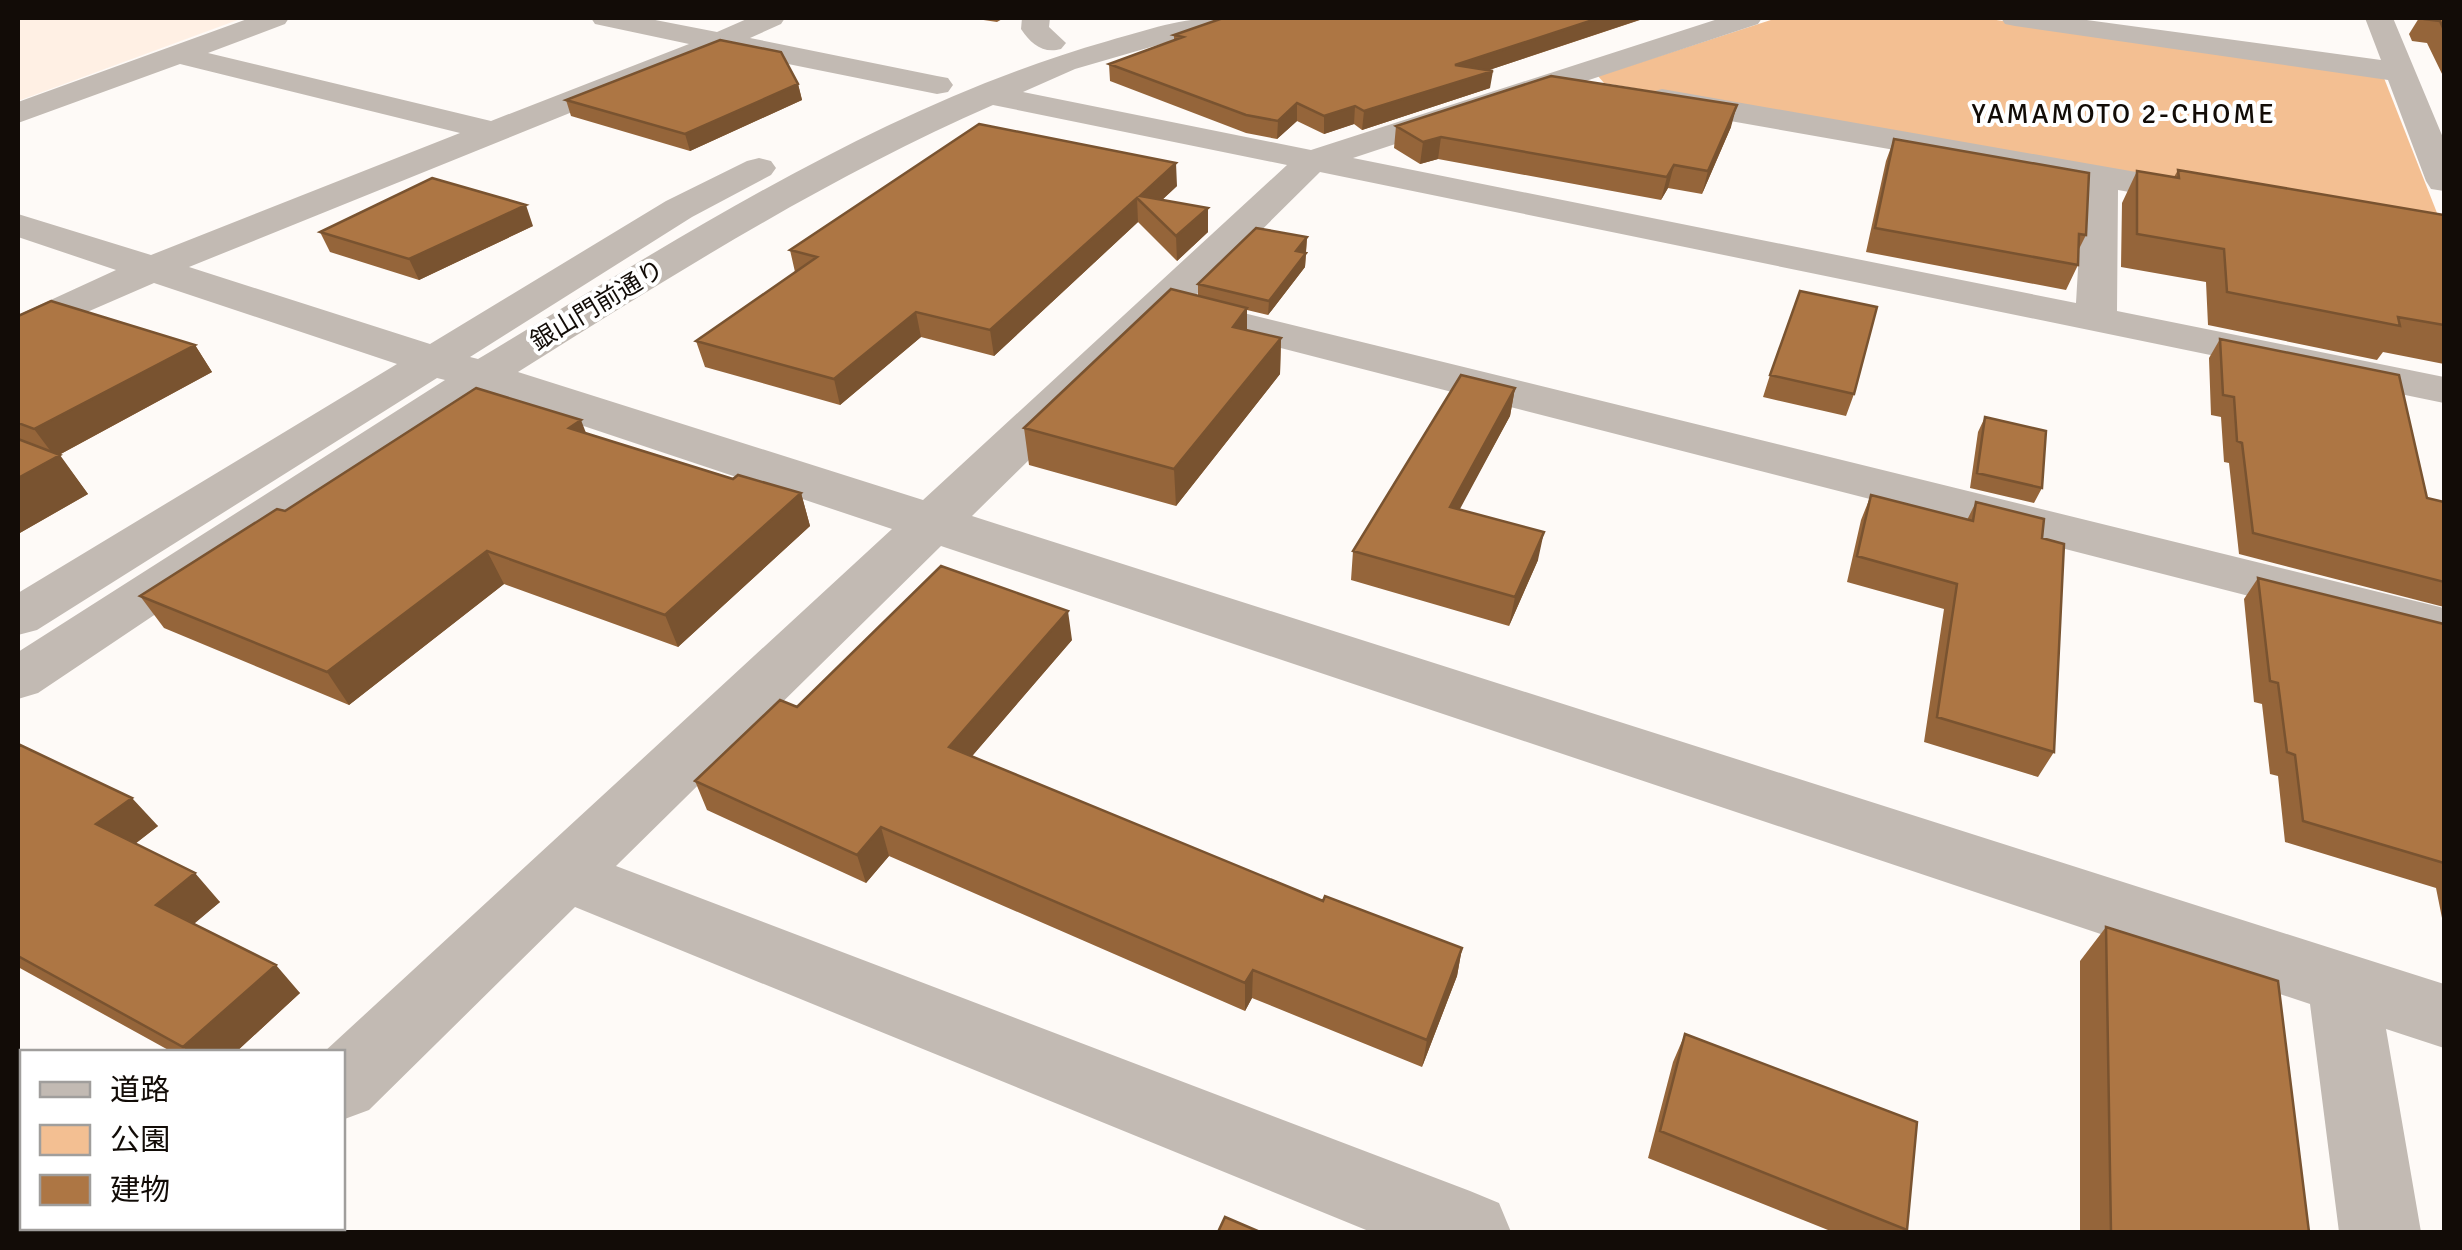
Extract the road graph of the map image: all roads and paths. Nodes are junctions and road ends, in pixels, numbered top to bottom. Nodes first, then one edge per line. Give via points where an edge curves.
1 (275, 18) edge
2 (605, 18) edge
3 (770, 18) edge
4 (1142, 18) edge
5 (1220, 18) edge
6 (1748, 18) edge
7 (2015, 18) edge
8 (2380, 18) edge
9 (2413, 22) dead end
10 (1043, 30) edge
11 (721, 41) junction
12 (176, 54) junction
13 (2399, 72) junction
14 (1556, 80) junction
15 (937, 85) junction
16 (991, 94) junction
17 (18, 113) edge
18 (495, 132) junction
19 (1313, 160) junction
20 (2100, 176) junction
21 (2444, 182) edge
22 (2234, 199) edge
23 (18, 225) edge
24 (152, 269) junction
25 (1162, 305) junction
26 (2096, 319) junction
27 (18, 330) edge
28 (457, 368) junction
29 (2444, 390) edge
30 (933, 524) junction
31 (18, 617) edge
32 (2444, 627) edge
33 (18, 679) edge
34 (564, 874) junction
35 (2343, 983) junction
36 (2444, 1016) edge
37 (345, 1081) edge
38 (1470, 1232) edge
39 (2380, 1232) edge

1 - 12 street
2 - 11 street
3 - 11 street
4 - 10 street, 銀山門前通り
5 - 16 street, 銀山門前通り via 1064,63
6 - 14 street
7 - 13 street
8 - 9 street
8 - 13 street
10 - 15 street, 銀山門前通り via 1016,52
11 - 15 street
11 - 18 street
12 - 17 street
12 - 18 street
13 - 21 street
14 - 19 street
14 - 20 street
15 - 28 street, 銀山門前通り via 844,124 679,209
16 - 19 street
16 - 28 street, 銀山門前通り via 901,133
18 - 24 street
19 - 25 street
19 - 26 street
20 - 22 street
20 - 26 street
23 - 24 street
24 - 27 street
24 - 28 street
25 - 30 street
25 - 32 street
26 - 29 street
28 - 30 street
28 - 31 street, 銀山門前通り
28 - 33 street, 銀山門前通り
30 - 34 street
30 - 35 street
34 - 37 street
34 - 38 street
35 - 36 street
35 - 39 street

